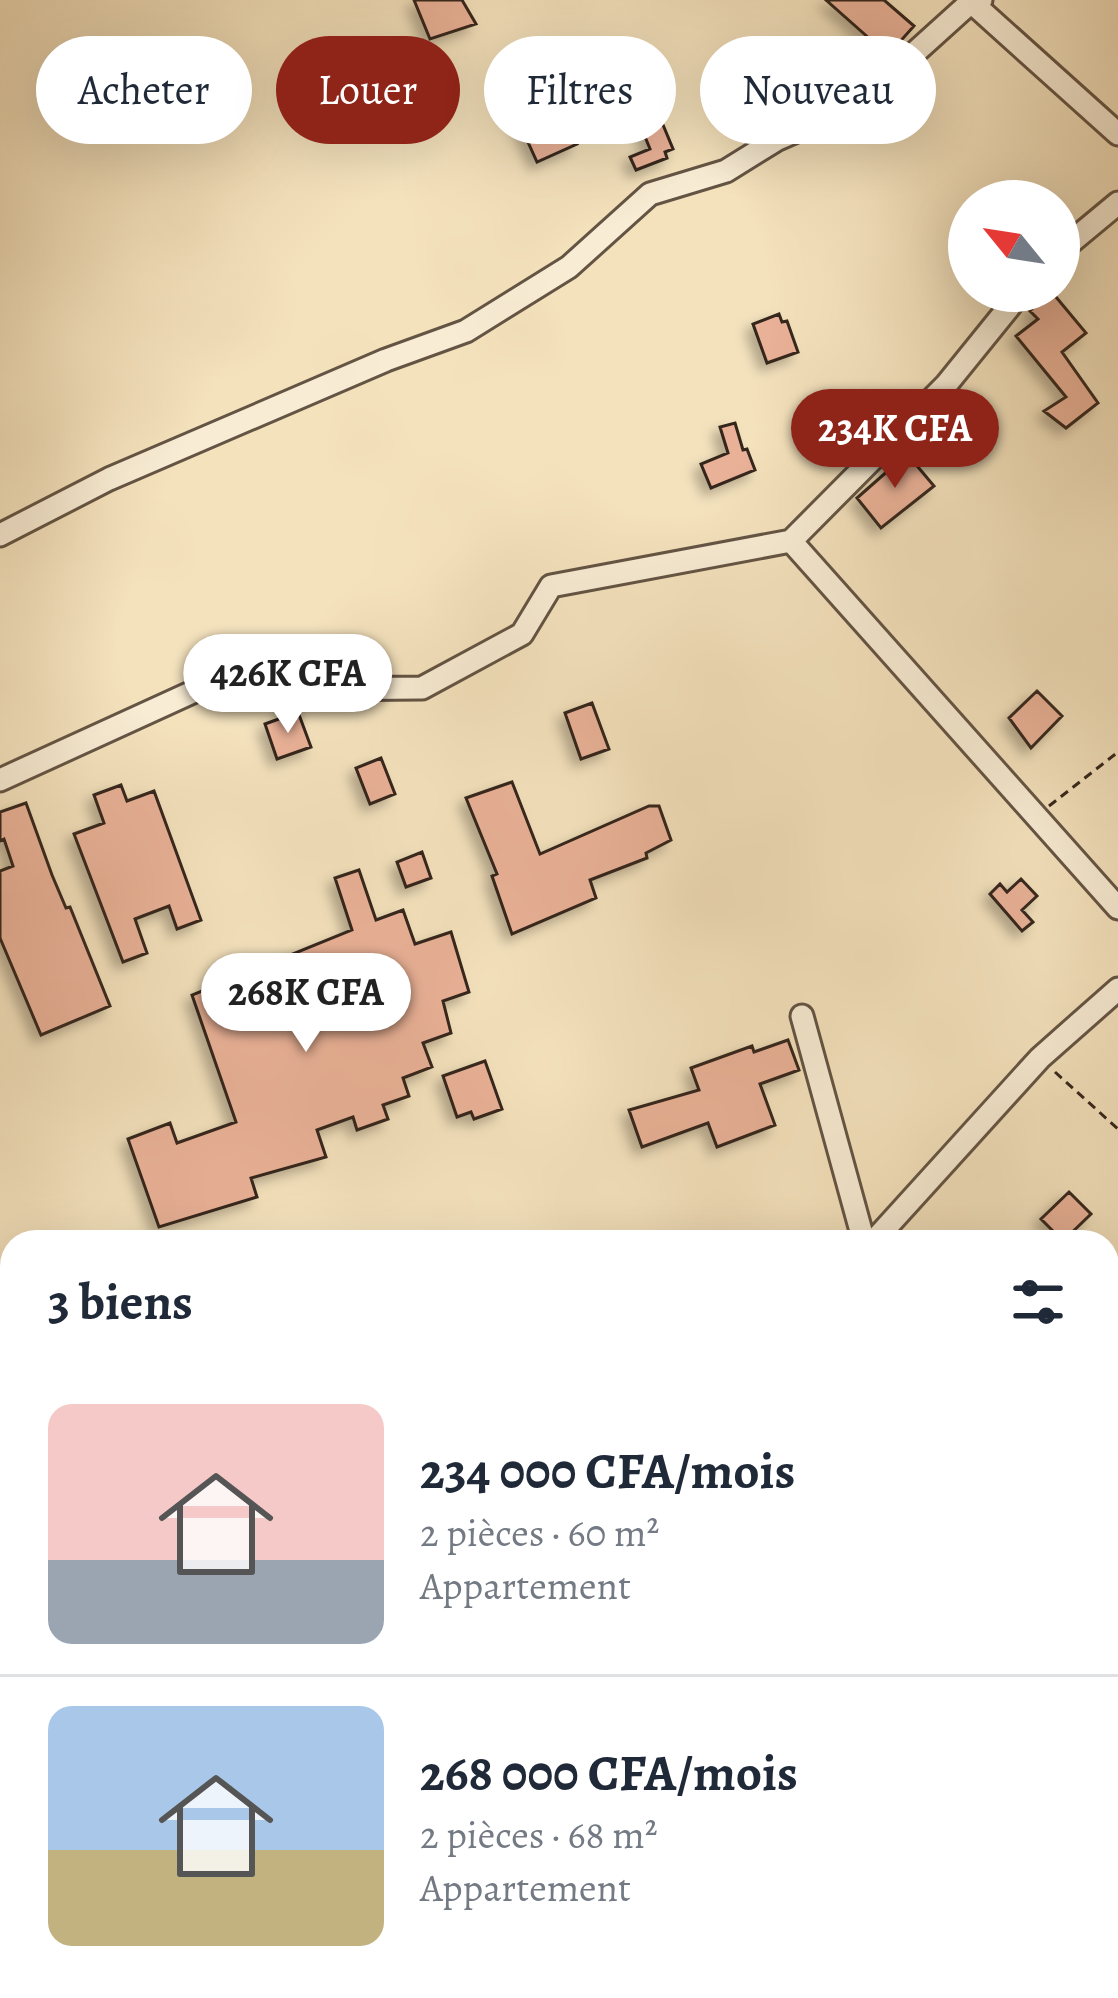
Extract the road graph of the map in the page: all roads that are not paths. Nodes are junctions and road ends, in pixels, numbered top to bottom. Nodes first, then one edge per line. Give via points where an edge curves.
1 (974, 1) edge
2 (1118, 134) edge
3 (1118, 203) edge
4 (1080, 235) edge
5 (1005, 312) edge
6 (0, 535) edge
7 (791, 541) junction
8 (0, 780) edge
9 (1118, 908) edge
10 (1118, 989) edge
11 (802, 1016) dead end
12 (861, 1230) edge
13 (884, 1230) edge

1 - 2 street
1 - 6 street via 858,104 726,171 650,194 569,267 466,331 109,479
3 - 4 street
5 - 7 street via 946,385
7 - 8 street via 551,586 522,634 422,688 196,690
7 - 9 street
10 - 13 street via 1040,1058
11 - 12 street

